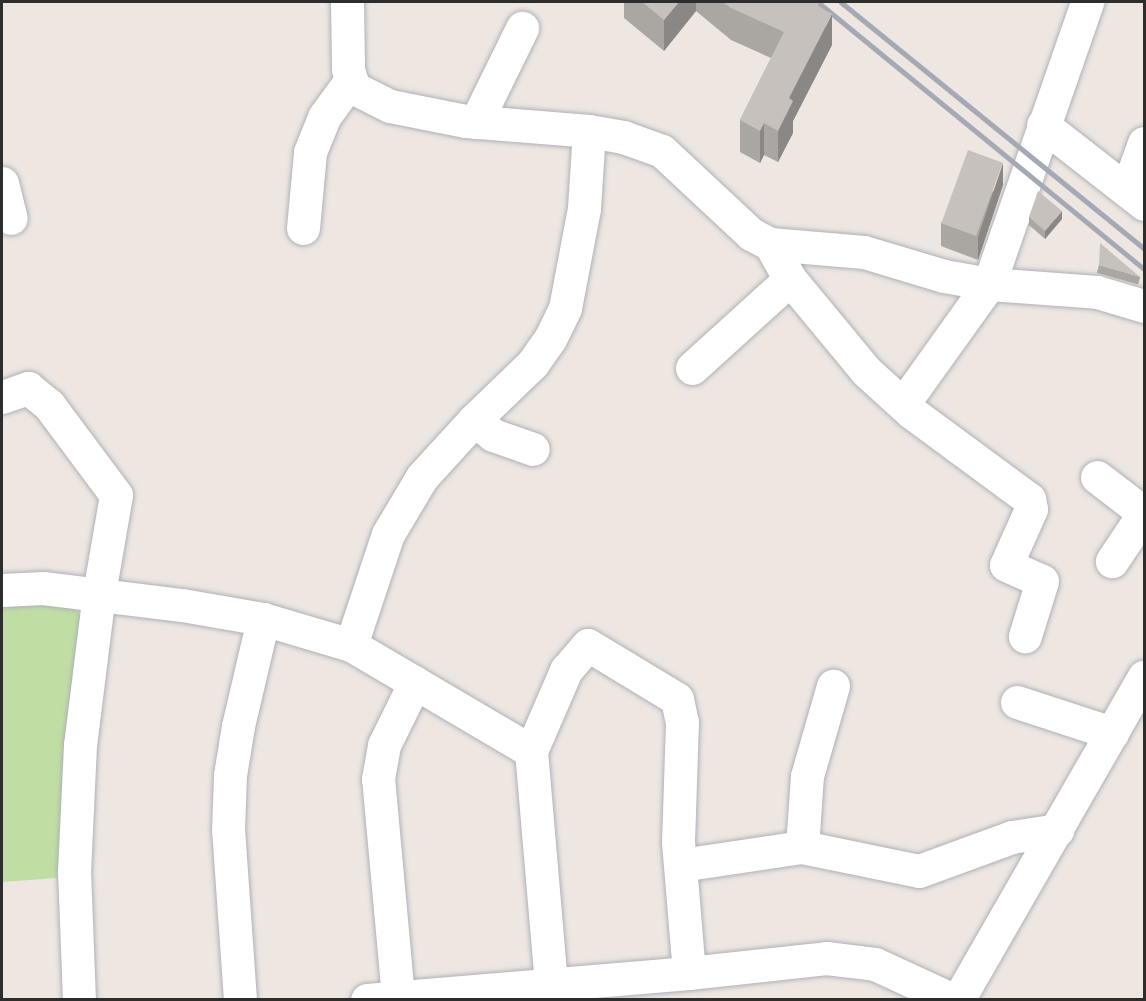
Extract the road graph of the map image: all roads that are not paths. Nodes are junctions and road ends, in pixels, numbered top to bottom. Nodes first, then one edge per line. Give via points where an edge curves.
1 (347, 2) edge
2 (1087, 2) edge
3 (522, 28) dead end
4 (351, 80) junction
5 (476, 122) junction
6 (1043, 126) junction
7 (589, 130) junction
8 (1144, 143) edge
9 (2, 183) edge
10 (1136, 197) edge
11 (12, 218) dead end
12 (303, 228) dead end
13 (770, 243) junction
14 (790, 279) junction
15 (989, 284) junction
16 (1144, 306) edge
17 (692, 368) dead end
18 (2, 397) edge
19 (903, 404) junction
20 (474, 420) junction
21 (533, 448) dead end
22 (1097, 477) dead end
23 (1112, 561) dead end
24 (2, 590) edge
25 (99, 593) junction
26 (263, 619) junction
27 (1025, 636) dead end
28 (351, 645) junction
29 (1144, 677) edge
30 (415, 682) junction
31 (833, 686) dead end
32 (1017, 702) dead end
33 (1112, 733) junction
34 (531, 751) junction
35 (1057, 830) junction
36 (802, 847) junction
37 (681, 865) junction
38 (689, 973) junction
39 (551, 984) junction
40 (383, 998) edge
41 (79, 999) edge
42 (240, 999) edge
43 (953, 999) edge
44 (958, 999) edge

1 - 4 street
2 - 6 street
3 - 5 street
4 - 5 street via 354,88 390,106
4 - 12 street via 324,117 310,152
5 - 7 street
6 - 10 street
6 - 15 street
7 - 13 street via 623,136 662,151 751,234
7 - 20 street via 584,208 566,308 533,363
8 - 10 street
9 - 11 street
13 - 14 street
13 - 15 street via 864,252 944,276
14 - 17 street
14 - 19 street via 866,371
15 - 16 street via 1097,292
15 - 19 street
18 - 25 street via 28,388 49,405 117,495
19 - 27 street via 1029,499 1031,509 1006,565 1042,581
20 - 21 street via 493,435
20 - 28 street via 422,477 400,511 388,534
22 - 23 street via 1144,513
24 - 25 street via 43,588
25 - 26 street
25 - 41 street via 80,745 76,819
26 - 28 street
26 - 42 street via 230,775 228,830
28 - 30 street
29 - 33 street
30 - 34 street
30 - 40 street via 384,745 378,779
31 - 36 street via 807,776
32 - 33 street
33 - 35 street
34 - 37 street via 566,670 588,645 677,699 682,722 678,842
34 - 39 street
35 - 36 street via 1012,837 919,871
35 - 44 street
36 - 37 street
37 - 38 street
38 - 39 street
38 - 43 street via 826,958 875,964
39 - 40 street

